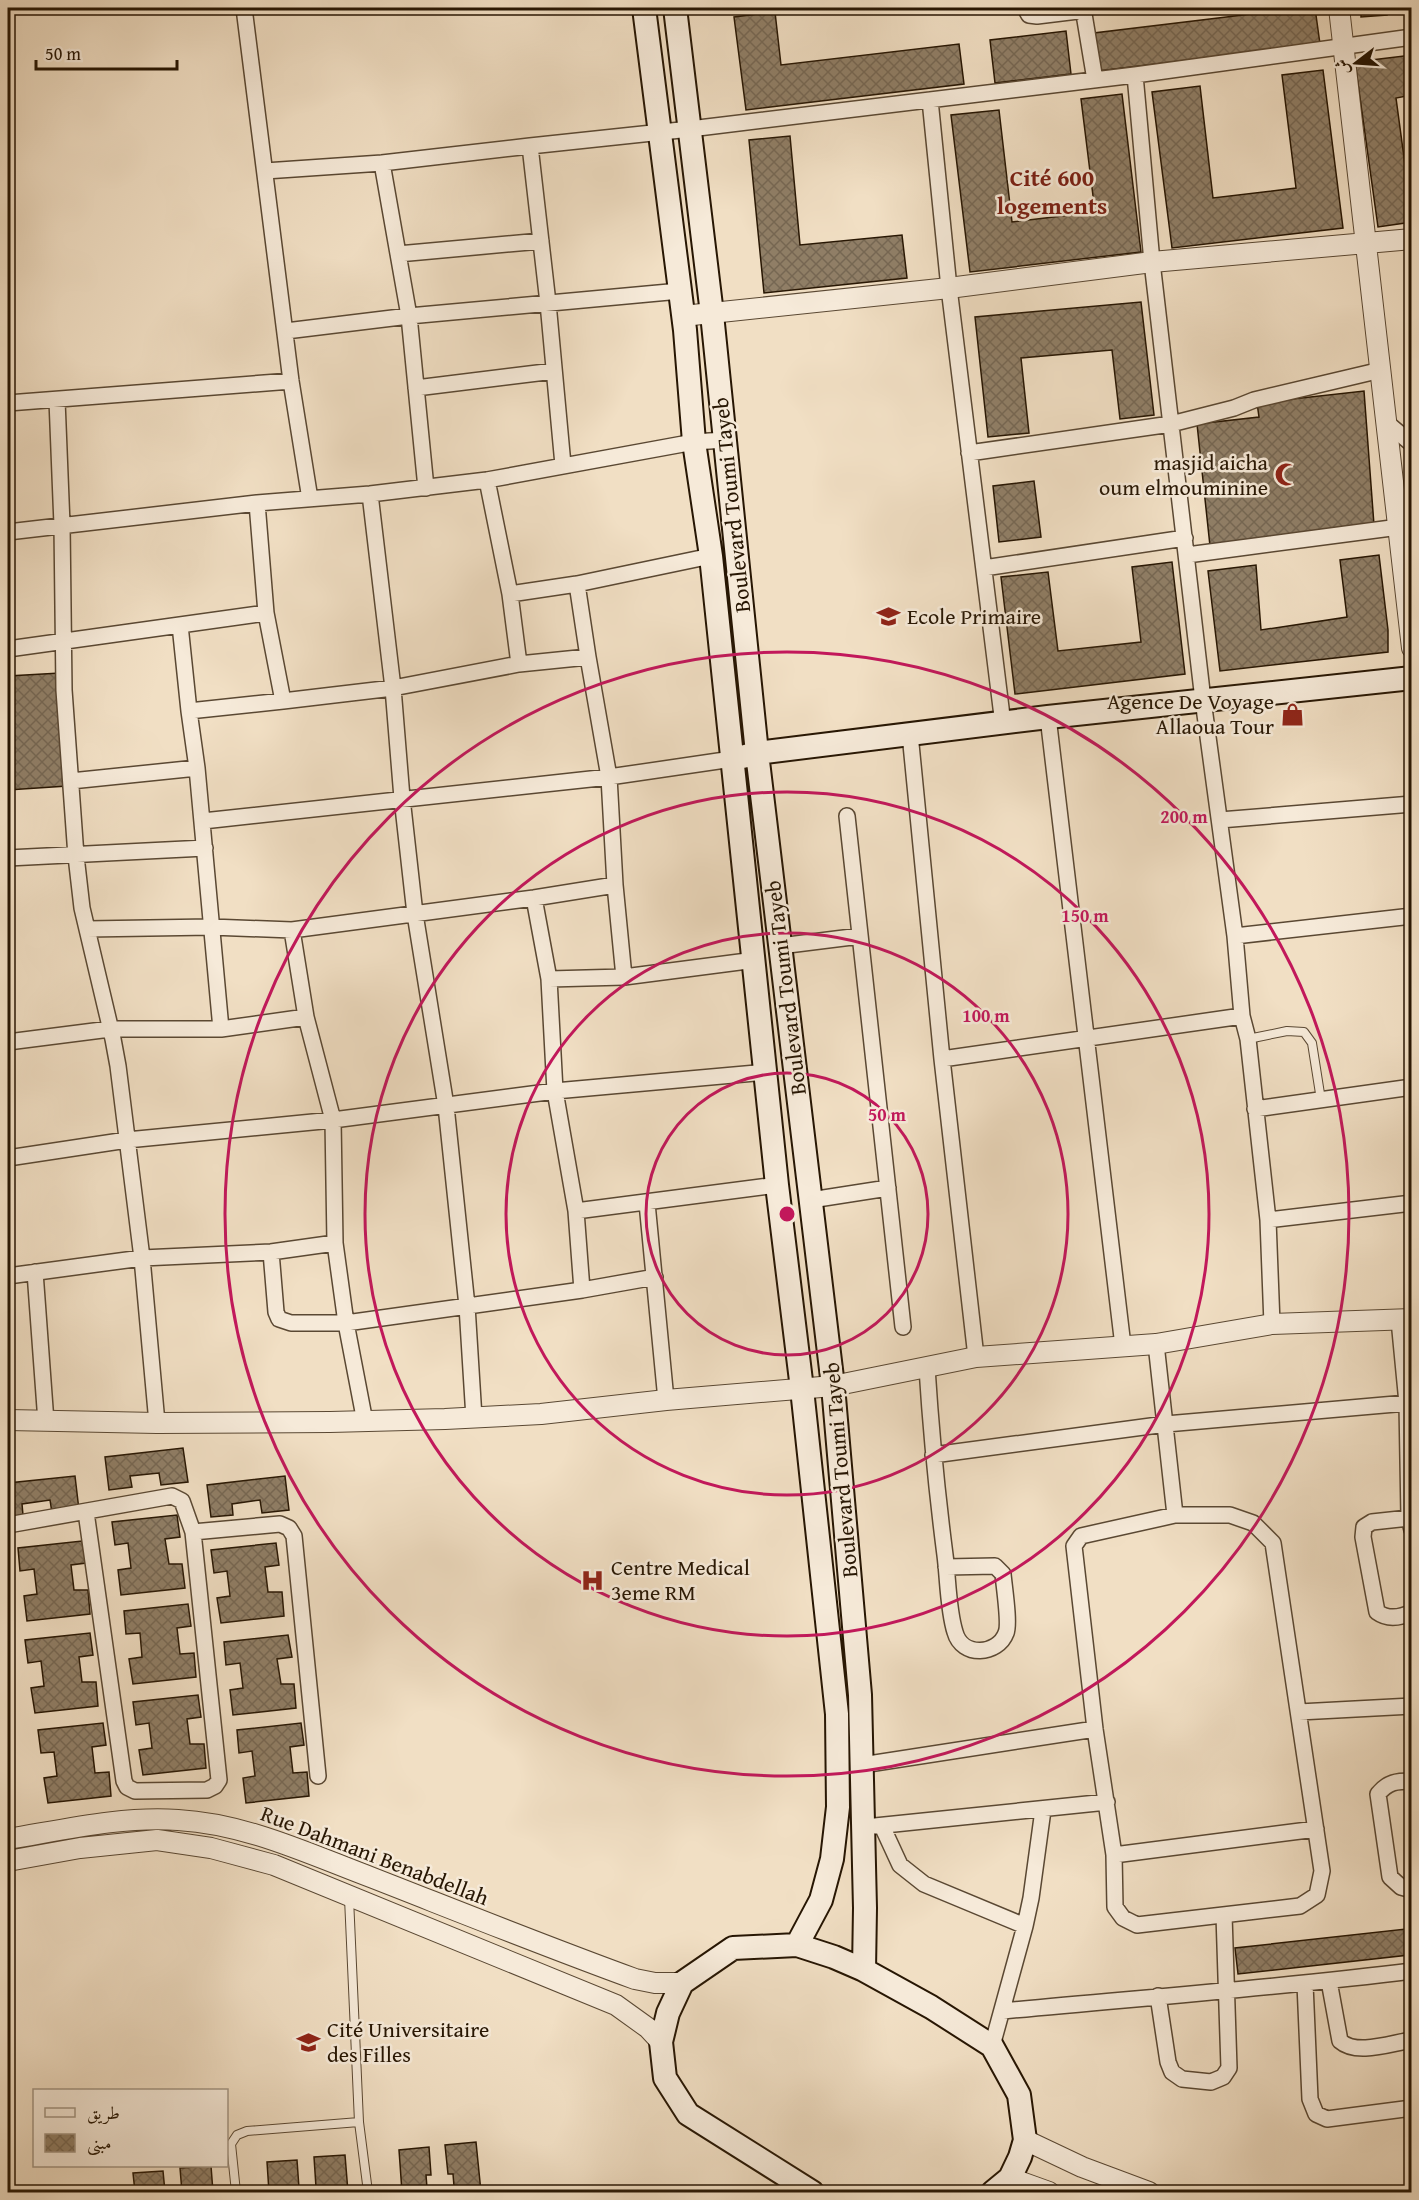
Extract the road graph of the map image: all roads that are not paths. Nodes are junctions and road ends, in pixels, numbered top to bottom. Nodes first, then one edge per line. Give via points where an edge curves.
1 (244, 8) edge
2 (644, 8) edge
3 (675, 8) edge
4 (1025, 8) edge
5 (1339, 8) edge
6 (1412, 37) edge
7 (1343, 46) junction
8 (1135, 75) junction
9 (1095, 80) junction
10 (930, 100) junction
11 (690, 129) junction
12 (660, 132) junction
13 (530, 146) junction
14 (382, 163) junction
15 (265, 171) junction
16 (1412, 239) edge
17 (541, 241) junction
18 (1365, 243) junction
19 (398, 254) junction
20 (1152, 262) junction
21 (949, 288) junction
22 (680, 291) junction
23 (548, 303) junction
24 (712, 314) junction
25 (409, 316) junction
26 (683, 316) junction
27 (286, 331) junction
28 (1381, 370) junction
29 (554, 371) junction
30 (291, 381) junction
31 (416, 388) junction
32 (57, 400) junction
33 (8, 403) edge
34 (1388, 423) junction
35 (1171, 424) junction
36 (724, 440) junction
37 (694, 442) junction
38 (1412, 444) edge
39 (969, 453) junction
40 (563, 465) junction
41 (488, 480) junction
42 (426, 488) junction
43 (370, 494) junction
44 (310, 499) junction
45 (257, 503) junction
46 (62, 525) junction
47 (1399, 527) junction
48 (8, 532) edge
49 (1185, 538) junction
50 (1187, 555) junction
51 (711, 556) junction
52 (984, 568) junction
53 (577, 584) junction
54 (510, 594) junction
55 (266, 613) junction
56 (180, 625) junction
57 (65, 641) junction
58 (1412, 648) edge
59 (8, 649) edge
60 (588, 657) junction
61 (519, 664) junction
62 (1412, 678) edge
63 (393, 688) junction
64 (1203, 700) junction
65 (283, 701) junction
66 (189, 711) junction
67 (1048, 717) junction
68 (1003, 724) junction
69 (910, 734) junction
70 (757, 753) junction
71 (732, 759) junction
72 (198, 768) junction
73 (609, 777) junction
74 (71, 781) junction
75 (402, 798) junction
76 (1412, 804) edge
77 (847, 816) dead end
78 (1220, 820) junction
79 (203, 821) junction
80 (205, 848) junction
81 (76, 856) junction
82 (8, 858) edge
83 (615, 885) junction
84 (534, 898) junction
85 (416, 914) junction
86 (1412, 916) edge
87 (211, 927) junction
88 (87, 929) junction
89 (292, 930) junction
90 (860, 936) junction
91 (1235, 936) junction
92 (780, 946) junction
93 (755, 960) junction
94 (624, 977) junction
95 (549, 979) junction
96 (1242, 1016) junction
97 (306, 1017) junction
98 (110, 1029) junction
99 (221, 1029) junction
100 (1086, 1039) junction
101 (1248, 1039) junction
102 (8, 1042) edge
103 (942, 1059) junction
104 (766, 1072) junction
105 (1412, 1087) edge
106 (555, 1091) junction
107 (1321, 1100) junction
108 (446, 1106) junction
109 (1255, 1109) junction
110 (333, 1120) junction
111 (128, 1140) junction
112 (8, 1158) edge
113 (777, 1185) junction
114 (888, 1188) junction
115 (811, 1200) junction
116 (647, 1203) junction
117 (1412, 1203) edge
118 (576, 1211) junction
119 (1268, 1220) junction
120 (335, 1243) junction
121 (271, 1252) junction
122 (142, 1258) junction
123 (35, 1272) junction
124 (8, 1276) edge
125 (655, 1277) junction
126 (582, 1290) junction
127 (467, 1306) junction
128 (1405, 1319) edge
129 (346, 1323) junction
130 (1272, 1324) junction
131 (903, 1327) dead end
132 (1156, 1344) junction
133 (1123, 1346) junction
134 (976, 1358) junction
135 (927, 1368) junction
136 (833, 1386) junction
137 (802, 1389) junction
138 (666, 1400) junction
139 (1407, 1403) junction
140 (474, 1418) junction
141 (8, 1420) edge
142 (46, 1422) junction
143 (364, 1422) junction
144 (157, 1424) junction
145 (1166, 1424) junction
146 (933, 1455) junction
147 (86, 1512) junction
148 (1175, 1515) junction
149 (1410, 1524) edge
150 (8, 1525) edge
151 (193, 1532) junction
152 (946, 1568) junction
153 (1412, 1612) edge
154 (1412, 1706) edge
155 (1299, 1712) junction
156 (1095, 1729) junction
157 (862, 1765) junction
158 (318, 1776) dead end
159 (1412, 1781) edge
160 (1107, 1802) junction
161 (1043, 1810) junction
162 (872, 1826) junction
163 (1316, 1829) junction
164 (8, 1839) edge
165 (1114, 1855) junction
166 (8, 1861) edge
167 (1412, 1890) edge
168 (348, 1896) junction
169 (1224, 1915) junction
170 (1025, 1926) junction
171 (797, 1945) junction
172 (864, 1970) junction
173 (1412, 1971) edge
174 (1329, 1981) junction
175 (682, 1983) junction
176 (1305, 1984) junction
177 (1227, 1989) junction
178 (1158, 1996) junction
179 (1003, 2012) junction
180 (1412, 2040) edge
181 (661, 2042) junction
182 (992, 2046) junction
183 (1412, 2108) edge
184 (359, 2122) junction
185 (1025, 2140) junction
186 (1001, 2185) edge
187 (236, 2193) edge
188 (368, 2193) edge
189 (812, 2193) edge
190 (1049, 2193) edge
191 (1149, 2193) edge

1 - 15 street
2 - 12 main road, Boulevard Toumi Tayeb
3 - 11 main road, Boulevard Toumi Tayeb
4 - 9 street via 1029,15 1037,16 1078,11 1084,15
5 - 7 street
6 - 7 street
7 - 8 street
7 - 18 street
8 - 9 street
8 - 20 street
9 - 10 street
10 - 11 street
10 - 21 street
11 - 12 street
11 - 24 main road, Boulevard Toumi Tayeb
12 - 13 street
12 - 22 main road, Boulevard Toumi Tayeb
13 - 14 street
13 - 17 street
14 - 15 street
14 - 19 street
15 - 27 street
16 - 18 street
17 - 19 street
17 - 23 street
18 - 20 street
18 - 28 street
19 - 25 street
20 - 21 street
20 - 35 street
21 - 24 street
21 - 39 street
22 - 23 street
22 - 26 main road, Boulevard Toumi Tayeb
23 - 25 street
23 - 29 street
24 - 26 street
24 - 36 main road, Boulevard Toumi Tayeb
25 - 27 street
25 - 31 street
26 - 37 main road, Boulevard Toumi Tayeb
27 - 30 street
28 - 34 street
28 - 35 street
29 - 31 street
29 - 40 street
30 - 32 street
30 - 44 street
31 - 42 street
32 - 33 street
32 - 46 street
34 - 38 street
34 - 47 street
35 - 39 street
35 - 49 street
36 - 37 street
36 - 70 main road, Boulevard Toumi Tayeb
37 - 40 street
37 - 51 main road, Boulevard Toumi Tayeb
39 - 52 street
40 - 41 street
41 - 42 street
41 - 54 street
42 - 43 street
43 - 44 street
43 - 63 street
44 - 45 street
45 - 46 street
45 - 55 street
46 - 48 street
46 - 57 street
47 - 50 street
47 - 58 street
49 - 50 street
49 - 52 street
50 - 64 street
51 - 53 street
51 - 71 main road, Boulevard Toumi Tayeb
52 - 68 street
53 - 54 street
53 - 60 street
54 - 61 street
55 - 56 street
55 - 65 street
56 - 57 street
56 - 66 street
57 - 59 street
57 - 74 street via 64,690
60 - 61 street
60 - 73 street
61 - 63 street
62 - 64 main road
63 - 65 street
63 - 75 street
64 - 67 main road
64 - 78 street
65 - 66 street
66 - 72 street
67 - 68 main road
67 - 100 street
68 - 69 main road
69 - 70 main road
69 - 103 street
70 - 71 main road
70 - 92 main road, Boulevard Toumi Tayeb
71 - 73 street
71 - 93 main road, Boulevard Toumi Tayeb
72 - 74 street
72 - 79 street
73 - 75 street
73 - 83 street
74 - 81 street
75 - 79 street
75 - 85 street
76 - 78 street
77 - 90 street
78 - 91 street
79 - 80 street
80 - 81 street
80 - 87 street
81 - 82 street
81 - 88 street
83 - 84 street
83 - 94 street
84 - 85 street
84 - 95 street
85 - 89 street
85 - 108 street
86 - 91 street
87 - 88 street
87 - 89 street
87 - 99 street
88 - 98 street
89 - 97 street
90 - 92 street
90 - 114 street
91 - 96 street
92 - 115 main road, Boulevard Toumi Tayeb
93 - 94 street
93 - 104 main road, Boulevard Toumi Tayeb
94 - 95 street
95 - 106 street
96 - 100 street
96 - 101 street
97 - 99 street
97 - 110 street
98 - 99 street
98 - 102 street
98 - 111 street
100 - 103 street
100 - 133 street
101 - 107 lane via 1287,1030 1304,1032 1312,1043
101 - 109 street
103 - 134 street
104 - 106 street
104 - 113 main road, Boulevard Toumi Tayeb
105 - 107 street
106 - 108 street
106 - 118 street
107 - 109 street
108 - 110 street
108 - 127 street
109 - 119 street
110 - 111 street
110 - 120 street
111 - 112 street
111 - 122 street
113 - 116 street
113 - 137 main road, Boulevard Toumi Tayeb
114 - 115 street
114 - 131 street
115 - 136 main road, Boulevard Toumi Tayeb
116 - 118 street
116 - 125 street
117 - 119 street
118 - 126 street
119 - 130 street
120 - 121 street
120 - 129 street
121 - 122 street
121 - 129 street via 279,1319 291,1323
122 - 123 street
122 - 144 street
123 - 124 street
123 - 142 street
125 - 126 street
125 - 138 street
126 - 127 street
127 - 129 street
127 - 140 street
128 - 130 street
128 - 139 street
129 - 143 street
130 - 132 street
132 - 133 street
132 - 145 street
133 - 134 street
134 - 135 street
135 - 136 street
135 - 146 street
136 - 137 street
136 - 157 main road, Boulevard Toumi Tayeb via 860,1695
137 - 138 street
137 - 171 main road, Boulevard Toumi Tayeb via 837,1714 838,1807 832,1859 821,1900
138 - 140 street
139 - 145 street
139 - 149 street
140 - 143 street
141 - 142 street
142 - 144 street
143 - 144 street
145 - 146 street
145 - 148 street
146 - 152 street
147 - 150 street
147 - 151 street via 172,1496 182,1501
147 - 151 street via 124,1781 135,1791 207,1790 219,1780
148 - 155 street via 1230,1515 1253,1523 1272,1543
148 - 156 street via 1081,1536 1074,1546
149 - 153 street via 1372,1522 1364,1527 1363,1537 1377,1612 1392,1618
151 - 158 street via 280,1524 294,1536
152 - 152 street via 960,1644 968,1650 990,1649 1001,1642 1008,1631 1003,1574 995,1566
154 - 155 street
155 - 163 street
156 - 157 street
156 - 160 street
157 - 162 main road, Boulevard Toumi Tayeb
159 - 167 street via 1386,1784 1378,1794 1390,1877 1401,1887
160 - 161 street
160 - 165 street
161 - 162 street
161 - 170 street
162 - 170 street via 900,1865 924,1884
162 - 172 main road, Boulevard Toumi Tayeb
163 - 165 street
163 - 169 street via 1323,1871 1317,1895 1300,1906
164 - 175 street, Rue Dahmani Benabdellah via 134,1820 178,1820 237,1828 299,1848 635,1979
165 - 169 street via 1115,1907 1123,1918 1137,1925
166 - 168 street, Rue Dahmani Benabdellah via 157,1840 211,1848 274,1865
168 - 181 street, Rue Dahmani Benabdellah via 616,2005
168 - 184 lane
169 - 177 street
170 - 179 street
171 - 172 main road
171 - 175 main road via 733,1948
172 - 182 main road
173 - 174 street
174 - 176 street
174 - 180 street via 1340,2041 1346,2047 1358,2049
175 - 181 main road via 668,2013
176 - 177 street
176 - 183 street via 1310,2098 1316,2114 1327,2119
177 - 178 street
177 - 178 street via 1229,2068 1223,2077 1210,2082 1182,2079 1172,2072
178 - 179 street
179 - 182 street
181 - 189 main road via 665,2078 688,2114
182 - 185 main road via 1019,2095
184 - 187 lane via 237,2134 231,2144
184 - 188 lane
185 - 186 main road via 1020,2157
185 - 191 street
186 - 190 street

